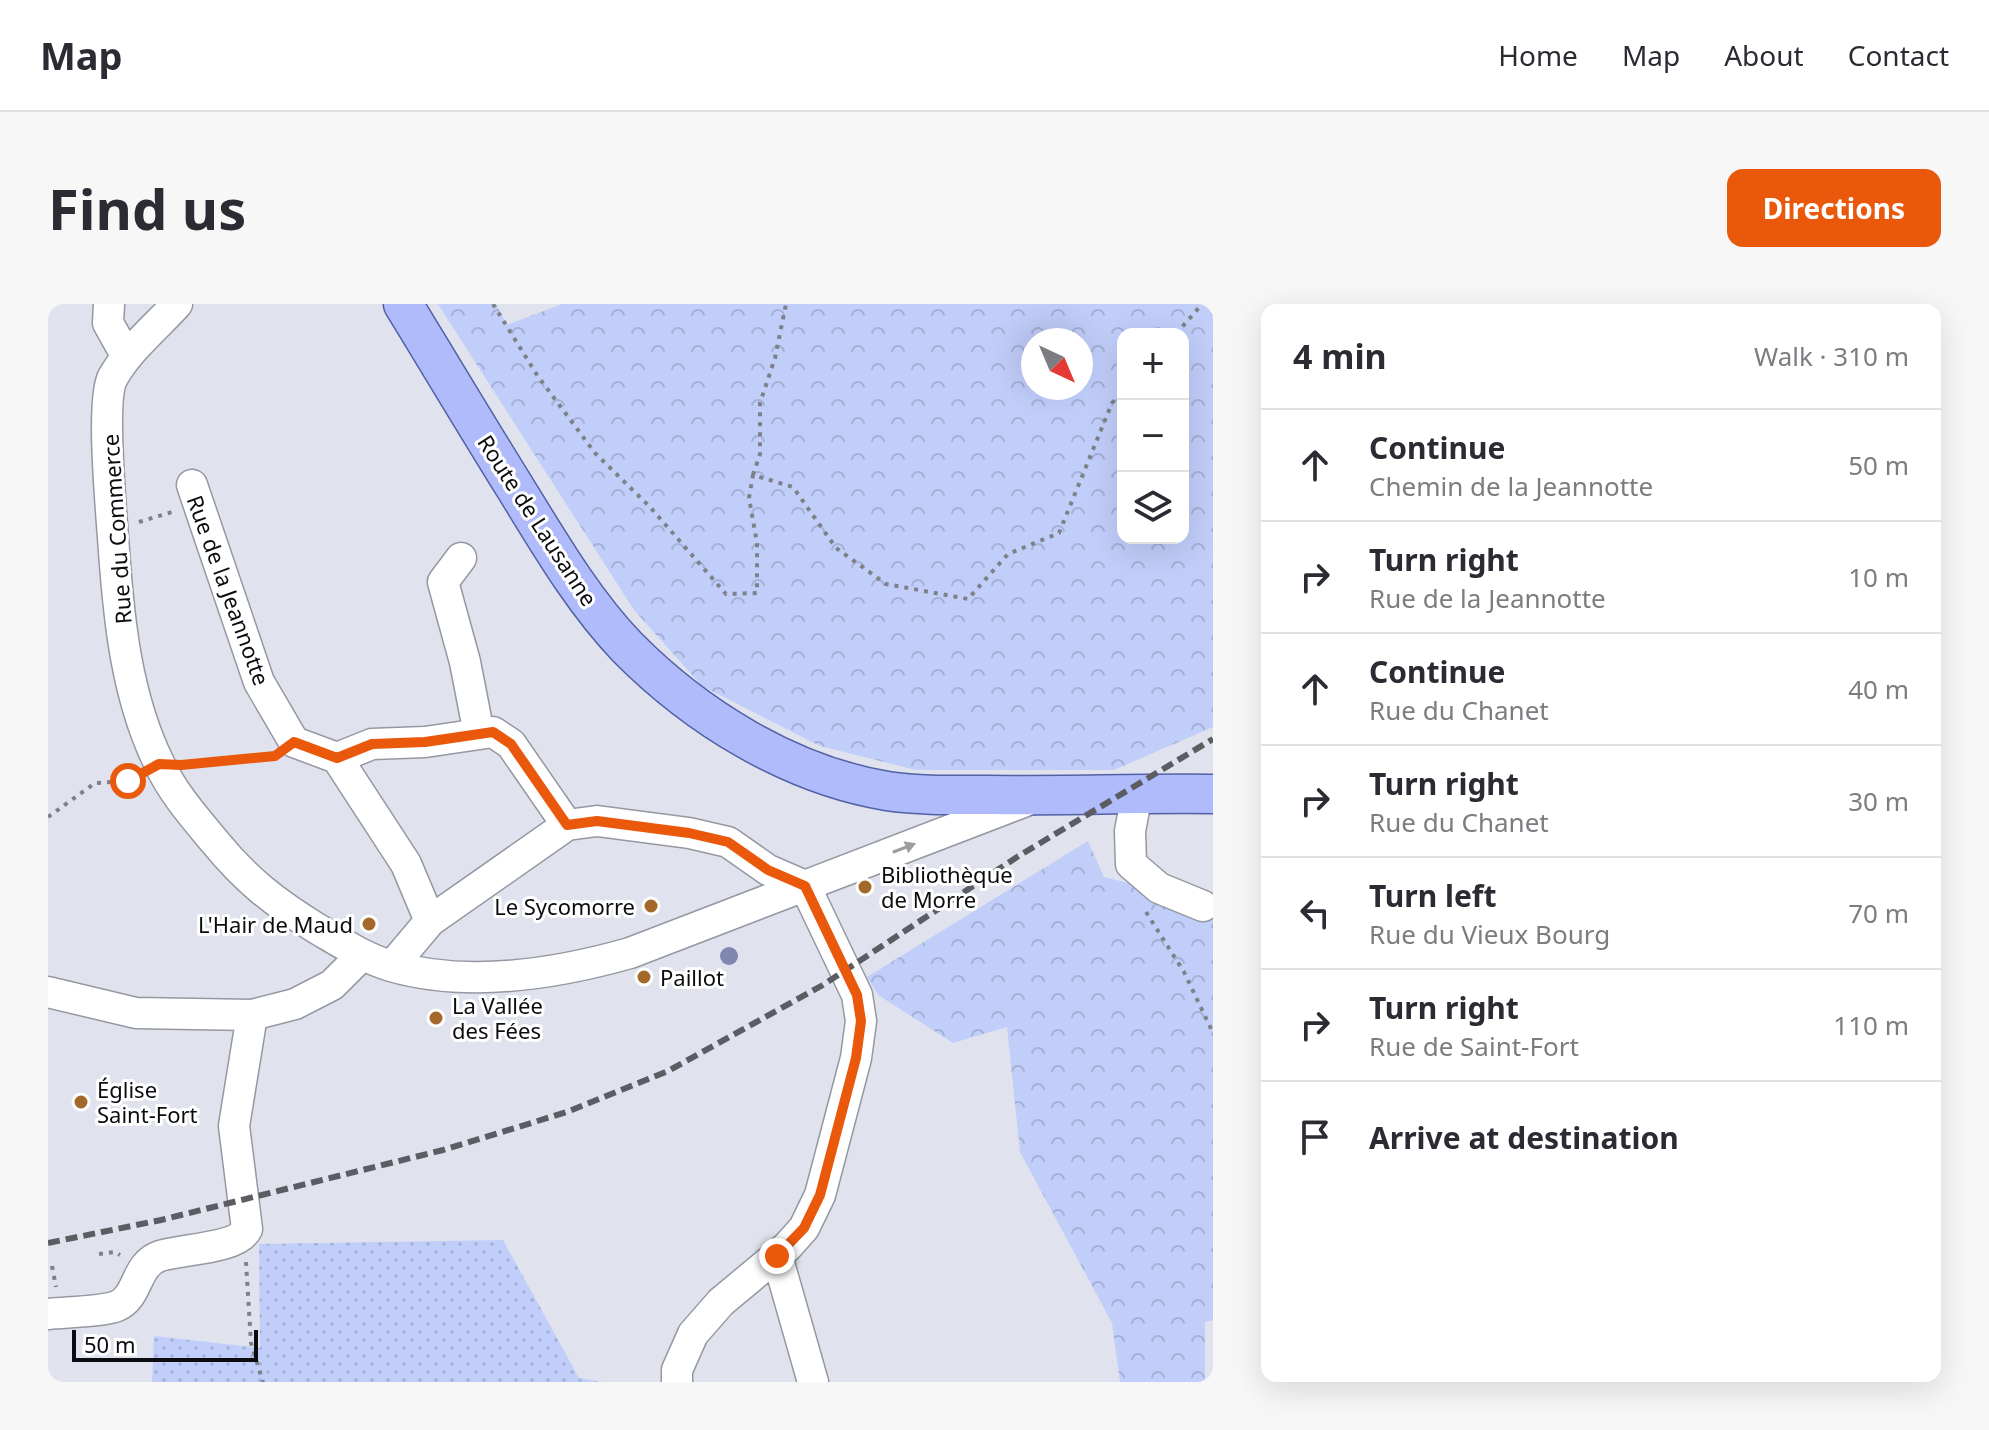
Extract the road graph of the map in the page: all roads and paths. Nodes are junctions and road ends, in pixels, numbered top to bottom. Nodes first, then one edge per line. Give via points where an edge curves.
1 (109, 304) edge
2 (177, 304) edge
3 (403, 304) edge
4 (493, 304) edge
5 (786, 304) edge
6 (1202, 304) edge
7 (1181, 328) edge
8 (127, 357) junction
9 (1117, 398) edge
10 (753, 475) junction
11 (195, 495) joint
12 (113, 530) junction
13 (461, 558) dead end
14 (479, 734) junction
15 (294, 742) junction
16 (337, 758) junction
17 (159, 764) junction
18 (1137, 794) junction
19 (1213, 794) edge
20 (1038, 796) junction
21 (48, 817) edge
22 (567, 825) junction
23 (1131, 864) junction
24 (805, 886) junction
25 (1203, 906) dead end
26 (430, 921) junction
27 (362, 955) junction
28 (392, 966) junction
29 (48, 992) edge
30 (252, 1015) junction
31 (1213, 1033) edge
32 (244, 1235) junction
33 (115, 1252) dead end
34 (99, 1254) dead end
35 (777, 1256) junction
36 (52, 1266) dead end
37 (52, 1300) edge
38 (263, 1382) edge
39 (677, 1382) edge
40 (813, 1382) edge

1 - 8 street via 108,323
2 - 8 street, Rue du Commerce
3 - 20 main road, Route de Lausanne via 587,600 625,645 688,701 789,761 857,784 927,795
4 - 10 path via 595,453 726,594 757,593 757,543 749,498
5 - 10 path via 760,403 760,454
6 - 7 path
8 - 12 street, Rue du Commerce via 108,390
9 - 10 path via 1059,533 1008,554 968,599 886,584 836,548 793,487
11 - 12 path
11 - 15 street, Rue de la Jeannotte via 259,682
12 - 17 street, Rue du Commerce via 119,612 137,703
13 - 14 street via 443,582
14 - 16 street via 372,744
14 - 22 street via 493,732 511,744
15 - 16 street
15 - 17 path via 275,756
16 - 26 street via 406,864
17 - 21 path via 128,781 95,783
17 - 27 street, Rue du Commerce via 231,862 274,902
18 - 19 main road, Route de Lausanne
18 - 20 main road, Route de Lausanne
18 - 23 street
24 -> 20 street, Rue du Commerce
22 - 24 street via 597,821 728,842 768,870
22 - 26 street
23 - 25 street via 1159,888
23 - 31 path via 1141,905 1184,972
24 - 28 street, Rue du Commerce via 630,953 573,968 495,976
24 - 35 street via 857,995 861,1021 820,1195 804,1228
26 - 28 street
27 - 28 street, Rue du Commerce
27 - 30 street via 332,985 295,1004
29 - 30 street via 136,1013
30 - 32 street via 234,1126
32 - 37 street via 233,1242 157,1256 141,1269 130,1296 117,1306
32 - 38 path via 251,1343
33 - 34 path
35 - 39 street via 721,1302 693,1334
35 - 40 street
36 - 37 path

